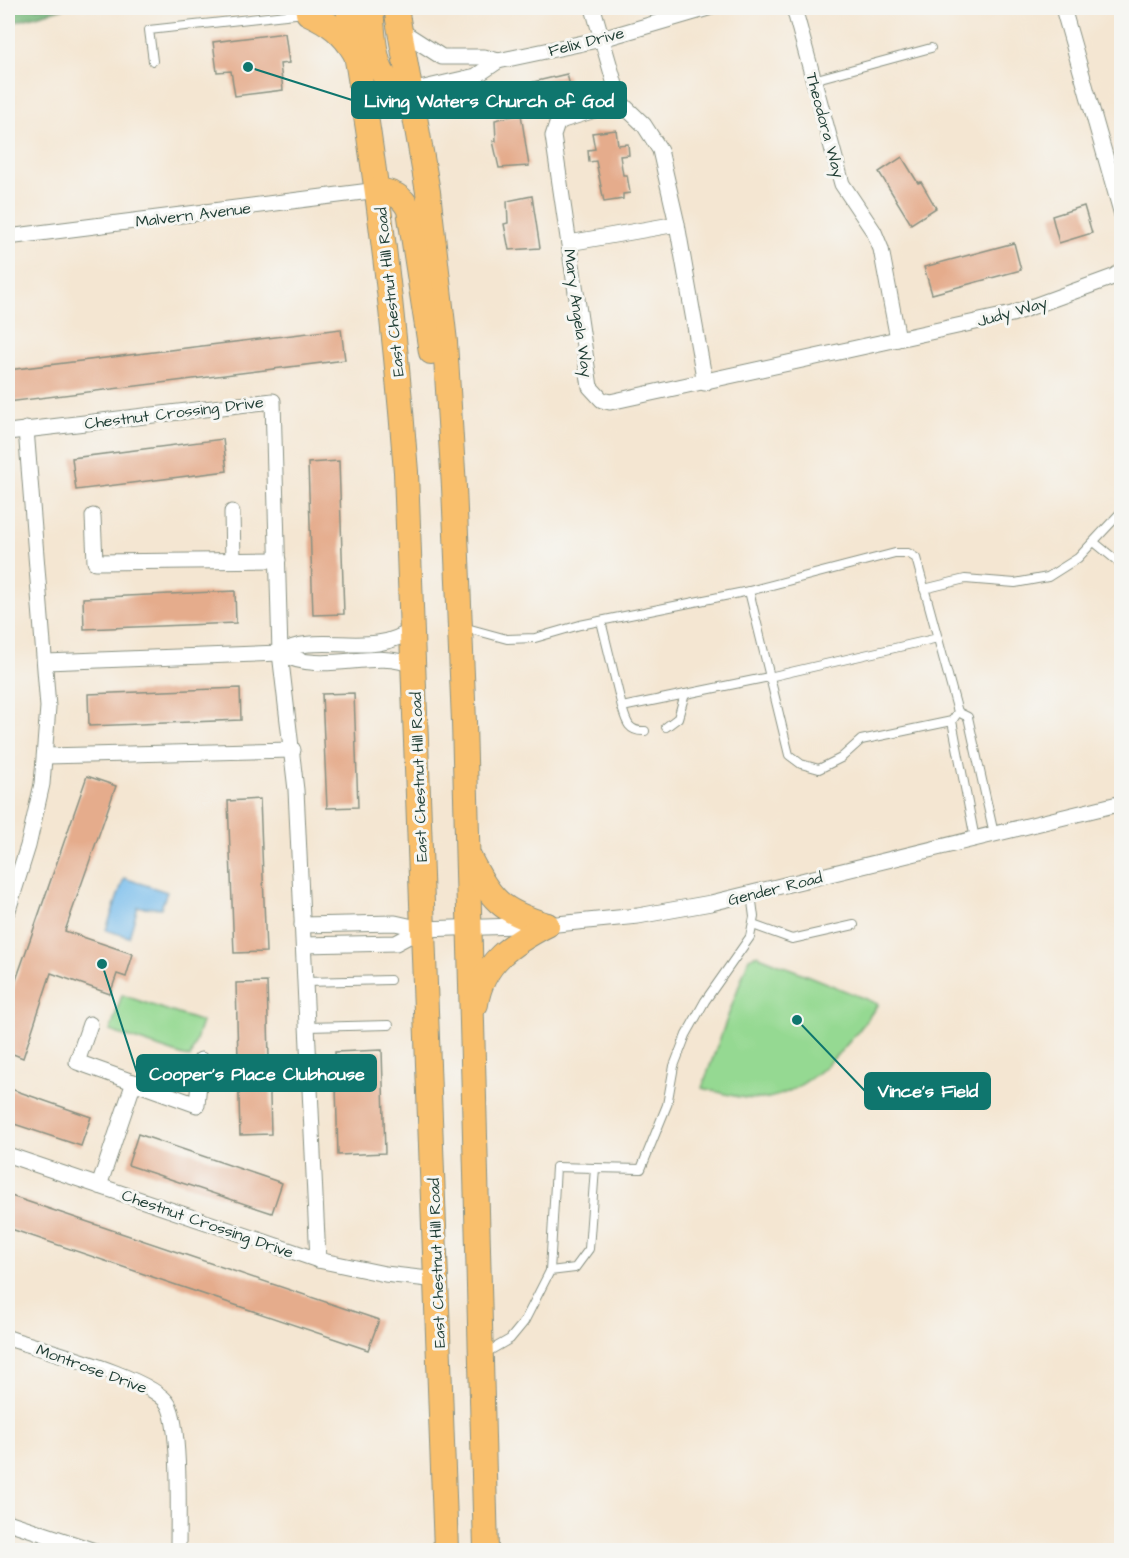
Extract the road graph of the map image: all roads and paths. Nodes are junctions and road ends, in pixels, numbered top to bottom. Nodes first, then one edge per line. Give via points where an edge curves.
1 (348, 8) edge
2 (371, 8) edge
3 (593, 8) edge
4 (708, 8) edge
5 (794, 8) edge
6 (1063, 8) edge
7 (312, 10) edge
8 (398, 19) edge
9 (602, 39) junction
10 (931, 48) dead end
11 (357, 58) junction
12 (153, 61) dead end
13 (498, 61) junction
14 (813, 80) junction
15 (411, 91) junction
16 (620, 102) junction
17 (378, 190) junction
18 (1122, 215) edge
19 (677, 224) junction
20 (8, 237) edge
21 (569, 243) junction
22 (1122, 271) edge
23 (898, 339) junction
24 (705, 383) junction
25 (26, 429) junction
26 (8, 432) edge
27 (451, 436) junction
28 (1122, 511) edge
29 (232, 512) dead end
30 (93, 516) dead end
31 (1094, 542) junction
32 (233, 560) junction
33 (278, 560) junction
34 (1122, 566) edge
35 (924, 589) junction
36 (749, 591) junction
37 (601, 621) junction
38 (460, 626) junction
39 (412, 628) junction
40 (938, 638) junction
41 (280, 653) junction
42 (46, 662) junction
43 (414, 666) junction
44 (769, 677) junction
45 (686, 694) junction
46 (622, 707) junction
47 (958, 712) junction
48 (952, 721) junction
49 (666, 727) dead end
50 (645, 731) dead end
51 (292, 750) junction
52 (46, 756) junction
53 (1122, 803) edge
54 (994, 834) junction
55 (975, 839) junction
56 (467, 853) junction
57 (751, 894) junction
58 (8, 910) edge
59 (302, 925) junction
60 (547, 925) junction
61 (753, 925) junction
62 (854, 925) dead end
63 (469, 928) junction
64 (422, 929) junction
65 (303, 945) junction
66 (390, 980) dead end
67 (305, 982) junction
68 (90, 1024) dead end
69 (389, 1025) dead end
70 (307, 1027) junction
71 (472, 1042) junction
72 (201, 1060) dead end
73 (134, 1082) junction
74 (8, 1155) edge
75 (595, 1168) junction
76 (99, 1186) junction
77 (318, 1260) junction
78 (550, 1271) junction
79 (436, 1280) junction
80 (8, 1338) edge
81 (480, 1356) junction
82 (8, 1522) edge
83 (92, 1551) edge
84 (178, 1551) edge
85 (446, 1551) edge
86 (486, 1551) edge

1 - 11 main road, East Chestnut Hill Road
2 - 15 main road via 381,75 390,86
3 - 9 street
4 - 9 street, Felix Drive
5 - 14 street, Theodora Way
6 - 18 street
7 - 11 main road via 344,35
7 - 12 lane via 149,30
8 - 13 street, Felix Drive via 442,57
8 - 15 main road
9 - 13 street, Felix Drive
9 - 16 street
10 - 14 lane
11 - 17 main road, East Chestnut Hill Road
13 - 15 street, Felix Drive via 476,76
14 - 23 street, Theodora Way via 842,184 881,249
15 - 27 main road via 429,203
16 - 19 street via 644,125 660,150
16 - 21 street, Mary Angela Way via 563,120 554,129
17 - 20 street, Malvern Avenue
17 - 27 main road via 398,196 409,210 438,398
17 - 39 main road, East Chestnut Hill Road via 396,338
19 - 21 street
19 - 24 street
21 - 24 street, Mary Angela Way via 590,387 596,395 610,402
22 - 23 street, Judy Way via 1012,314
23 - 24 street, Mary Angela Way
25 - 26 street, Chestnut Crossing Drive
25 - 33 street, Chestnut Crossing Drive via 273,401
25 - 42 street
27 - 38 main road
28 - 31 lane
29 - 32 street
30 - 32 street via 95,562
31 - 34 lane
31 - 35 lane via 1078,558 1048,577 1015,583 965,579
32 - 33 street
33 - 41 street, Chestnut Crossing Drive
35 - 36 lane via 916,558 908,553 895,553
35 - 40 lane
36 - 37 lane
36 - 44 lane
37 - 38 lane via 516,639
37 - 46 lane
38 - 56 main road
39 - 41 street via 384,642 304,645
39 - 43 main road, East Chestnut Hill Road
40 - 44 lane
40 - 47 lane
41 - 42 street
41 - 43 street via 306,664 376,660
41 - 51 street, Chestnut Crossing Drive
42 - 52 street
43 - 64 main road, East Chestnut Hill Road
44 - 45 lane
44 - 48 lane via 789,755 801,764 819,769 841,759 861,740
45 - 46 lane
45 - 49 lane via 678,718
46 - 50 lane via 627,724
47 - 48 lane
47 - 54 lane via 968,717
48 - 55 lane
51 - 52 street
51 - 59 street, Chestnut Crossing Drive
52 - 58 street via 36,814
53 - 54 street, Gender Road
54 - 55 street, Gender Road
55 - 57 street, Gender Road
56 - 60 main road via 486,890 499,904 522,918
56 - 63 main road
57 - 60 street, Gender Road via 638,916
57 - 61 lane
59 - 64 street via 395,924
59 - 65 street, Chestnut Crossing Drive
60 - 63 street, Gender Road
60 - 71 main road via 502,952 486,975 477,999
61 - 62 lane via 792,939
61 - 75 lane via 750,937 686,1035 674,1066 667,1105 641,1169
63 - 64 street, Gender Road
63 - 71 main road
64 - 65 street via 396,943
64 - 79 main road, East Chestnut Hill Road
65 - 67 street, Chestnut Crossing Drive
66 - 67 lane
67 - 70 street, Chestnut Crossing Drive
68 - 73 street via 77,1062
69 - 70 lane
70 - 77 street, Chestnut Crossing Drive
71 - 81 main road
72 - 73 street via 197,1105
73 - 76 street
74 - 76 street, Chestnut Crossing Drive
75 - 78 lane via 590,1249 575,1268
75 - 78 lane via 556,1167
76 - 77 street, Chestnut Crossing Drive
77 - 79 street, Chestnut Crossing Drive
78 - 81 lane via 524,1322 510,1339
79 - 85 main road, East Chestnut Hill Road
80 - 84 street, Montrose Drive via 131,1380 160,1394 174,1425
81 - 86 main road
82 - 83 street

